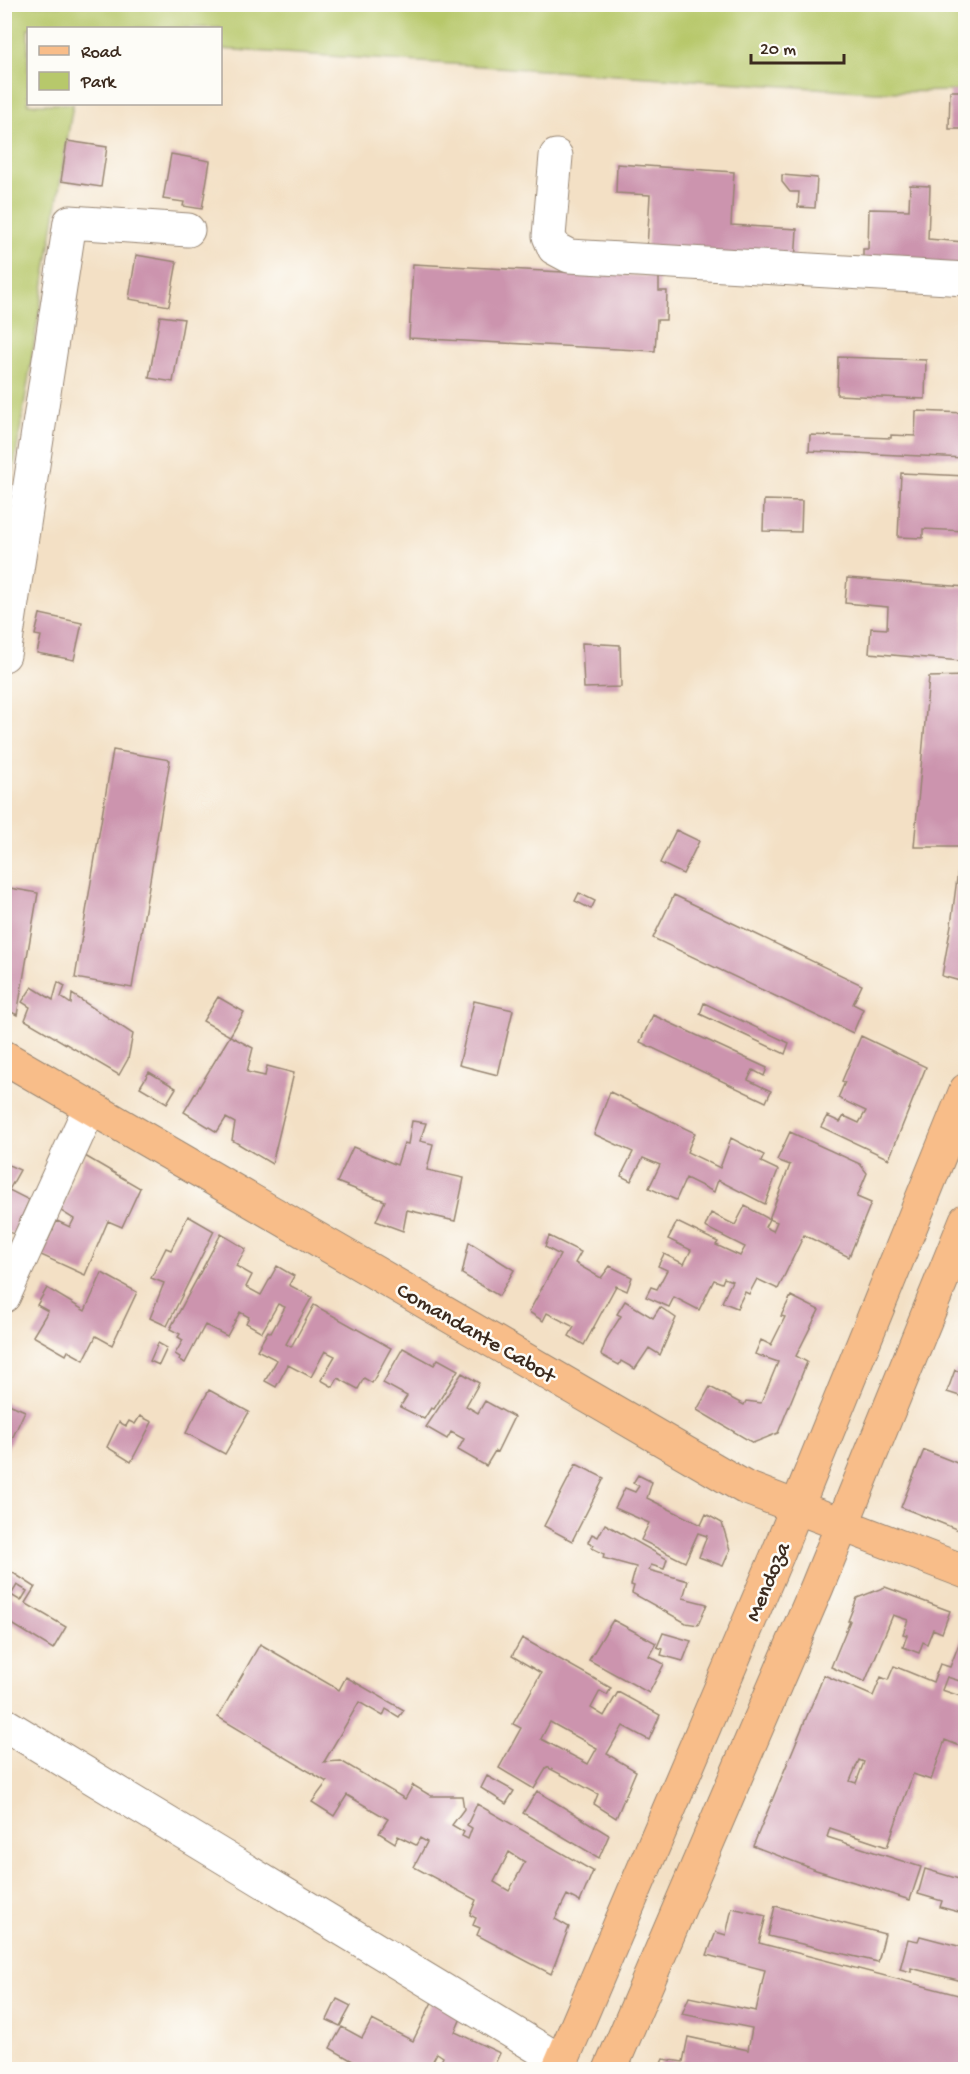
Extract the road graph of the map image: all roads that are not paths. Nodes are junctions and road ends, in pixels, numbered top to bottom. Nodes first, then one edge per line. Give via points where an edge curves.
1 (556, 156) dead end
2 (188, 230) dead end
3 (966, 279) edge
4 (4, 656) edge
5 (4, 1057) edge
6 (966, 1089) edge
7 (90, 1107) junction
8 (966, 1220) edge
9 (4, 1296) edge
10 (797, 1507) junction
11 (843, 1524) junction
12 (966, 1572) edge
13 (4, 1724) edge
14 (560, 2066) edge
15 (610, 2070) edge

1 - 3 street via 549,236 554,248 569,256
2 - 4 street via 70,222
5 - 7 main road, Comandante Cabot
6 - 10 main road, Mendoza
7 - 9 street
7 - 10 main road, Comandante Cabot via 744,1486
8 - 11 main road
10 - 11 main road, Comandante Cabot
10 - 14 main road, Mendoza
11 - 12 main road, Comandante Cabot
11 - 15 main road
13 - 14 street

